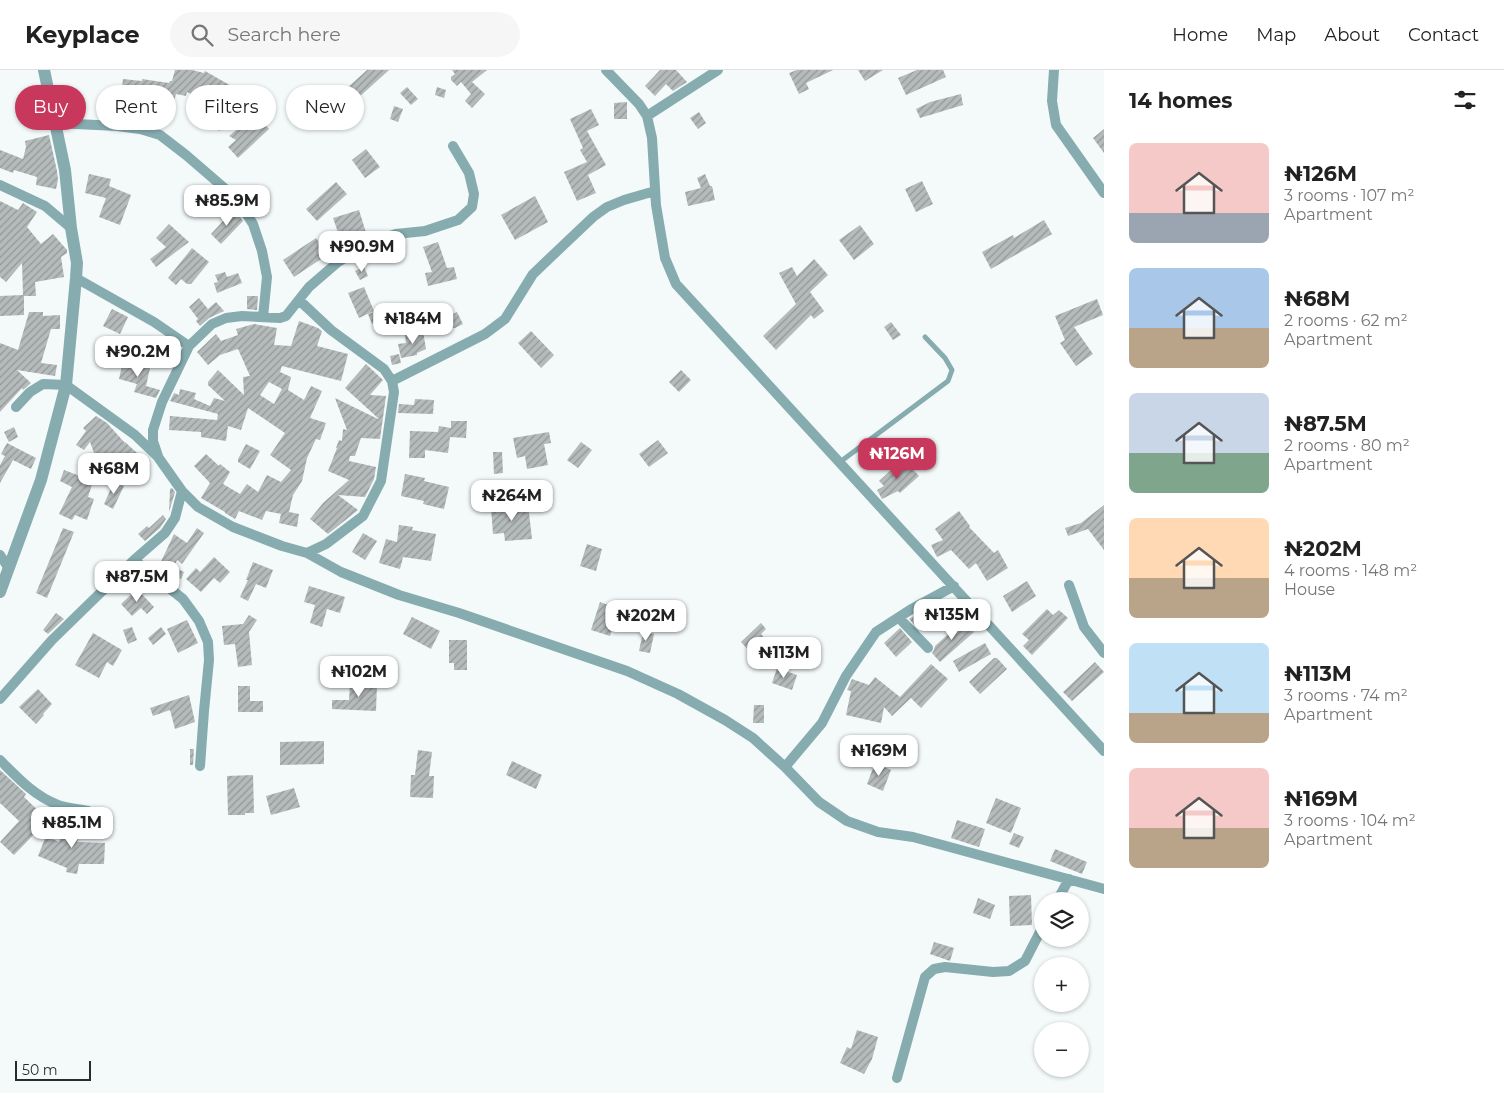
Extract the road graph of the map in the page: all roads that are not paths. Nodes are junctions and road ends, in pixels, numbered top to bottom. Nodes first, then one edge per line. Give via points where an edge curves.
1 (44, 70) edge
2 (606, 70) edge
3 (718, 70) edge
4 (1054, 70) edge
5 (47, 85) edge
6 (647, 116) junction
7 (86, 125) edge
8 (56, 130) edge
9 (453, 146) dead end
10 (0, 185) edge
11 (655, 191) junction
12 (1104, 192) edge
13 (71, 228) junction
14 (76, 278) junction
15 (299, 300) junction
16 (263, 317) junction
17 (924, 337) dead end
18 (189, 346) junction
19 (392, 381) junction
20 (66, 385) junction
21 (16, 406) dead end
22 (158, 457) junction
23 (840, 462) junction
24 (182, 491) junction
25 (307, 553) junction
26 (0, 555) edge
27 (134, 560) junction
28 (8, 567) junction
29 (1068, 585) dead end
30 (954, 586) junction
31 (0, 592) edge
32 (898, 618) junction
33 (928, 648) dead end
34 (1104, 653) edge
35 (0, 699) edge
36 (1104, 750) edge
37 (0, 760) edge
38 (200, 766) dead end
39 (785, 767) junction
40 (88, 810) dead end
41 (1069, 879) junction
42 (1104, 889) edge
43 (1062, 892) edge
44 (1034, 944) edge
45 (897, 1078) dead end

1 - 5 street
2 - 6 street
3 - 6 street
4 - 12 street via 1052,101 1056,125
6 - 11 street via 652,138
7 - 16 street via 117,126 160,135 237,199 253,224 262,251 267,277
8 - 13 street via 65,170
9 - 15 street via 469,173 474,194 472,207 458,220 371,243 338,262
10 - 13 street via 45,206
11 - 19 street via 607,206 593,217 533,274 505,319 485,334
11 - 23 street via 665,258 676,284
13 - 14 street
14 - 18 street via 154,322
14 - 20 street
15 - 16 street via 286,316
15 - 19 street via 331,330 384,369
16 - 18 street via 226,318 212,324
17 - 23 lane via 952,370 948,381
18 - 22 street via 162,402 153,430
19 - 25 street via 394,392 381,481 363,516 326,544
20 - 21 street via 43,384
20 - 22 street via 135,435
20 - 28 street via 41,480
22 - 24 street
23 - 30 street
24 - 25 street via 198,507 233,527
24 - 27 street via 175,518 166,533
25 - 39 street via 342,572 399,595 627,671 661,686 732,724
26 - 28 street
27 - 35 street via 52,640
27 - 38 street via 183,599 200,621 208,642
28 - 31 street
29 - 34 street via 1084,627
30 - 32 street
30 - 36 street
32 - 33 street
32 - 39 street via 876,632 846,676 822,722
37 - 40 street via 43,798 59,805
39 - 41 street via 819,802 847,821 878,832 913,837
41 - 42 street
41 - 43 street
44 - 45 street via 1025,961 1009,971 945,967 934,969 924,977

